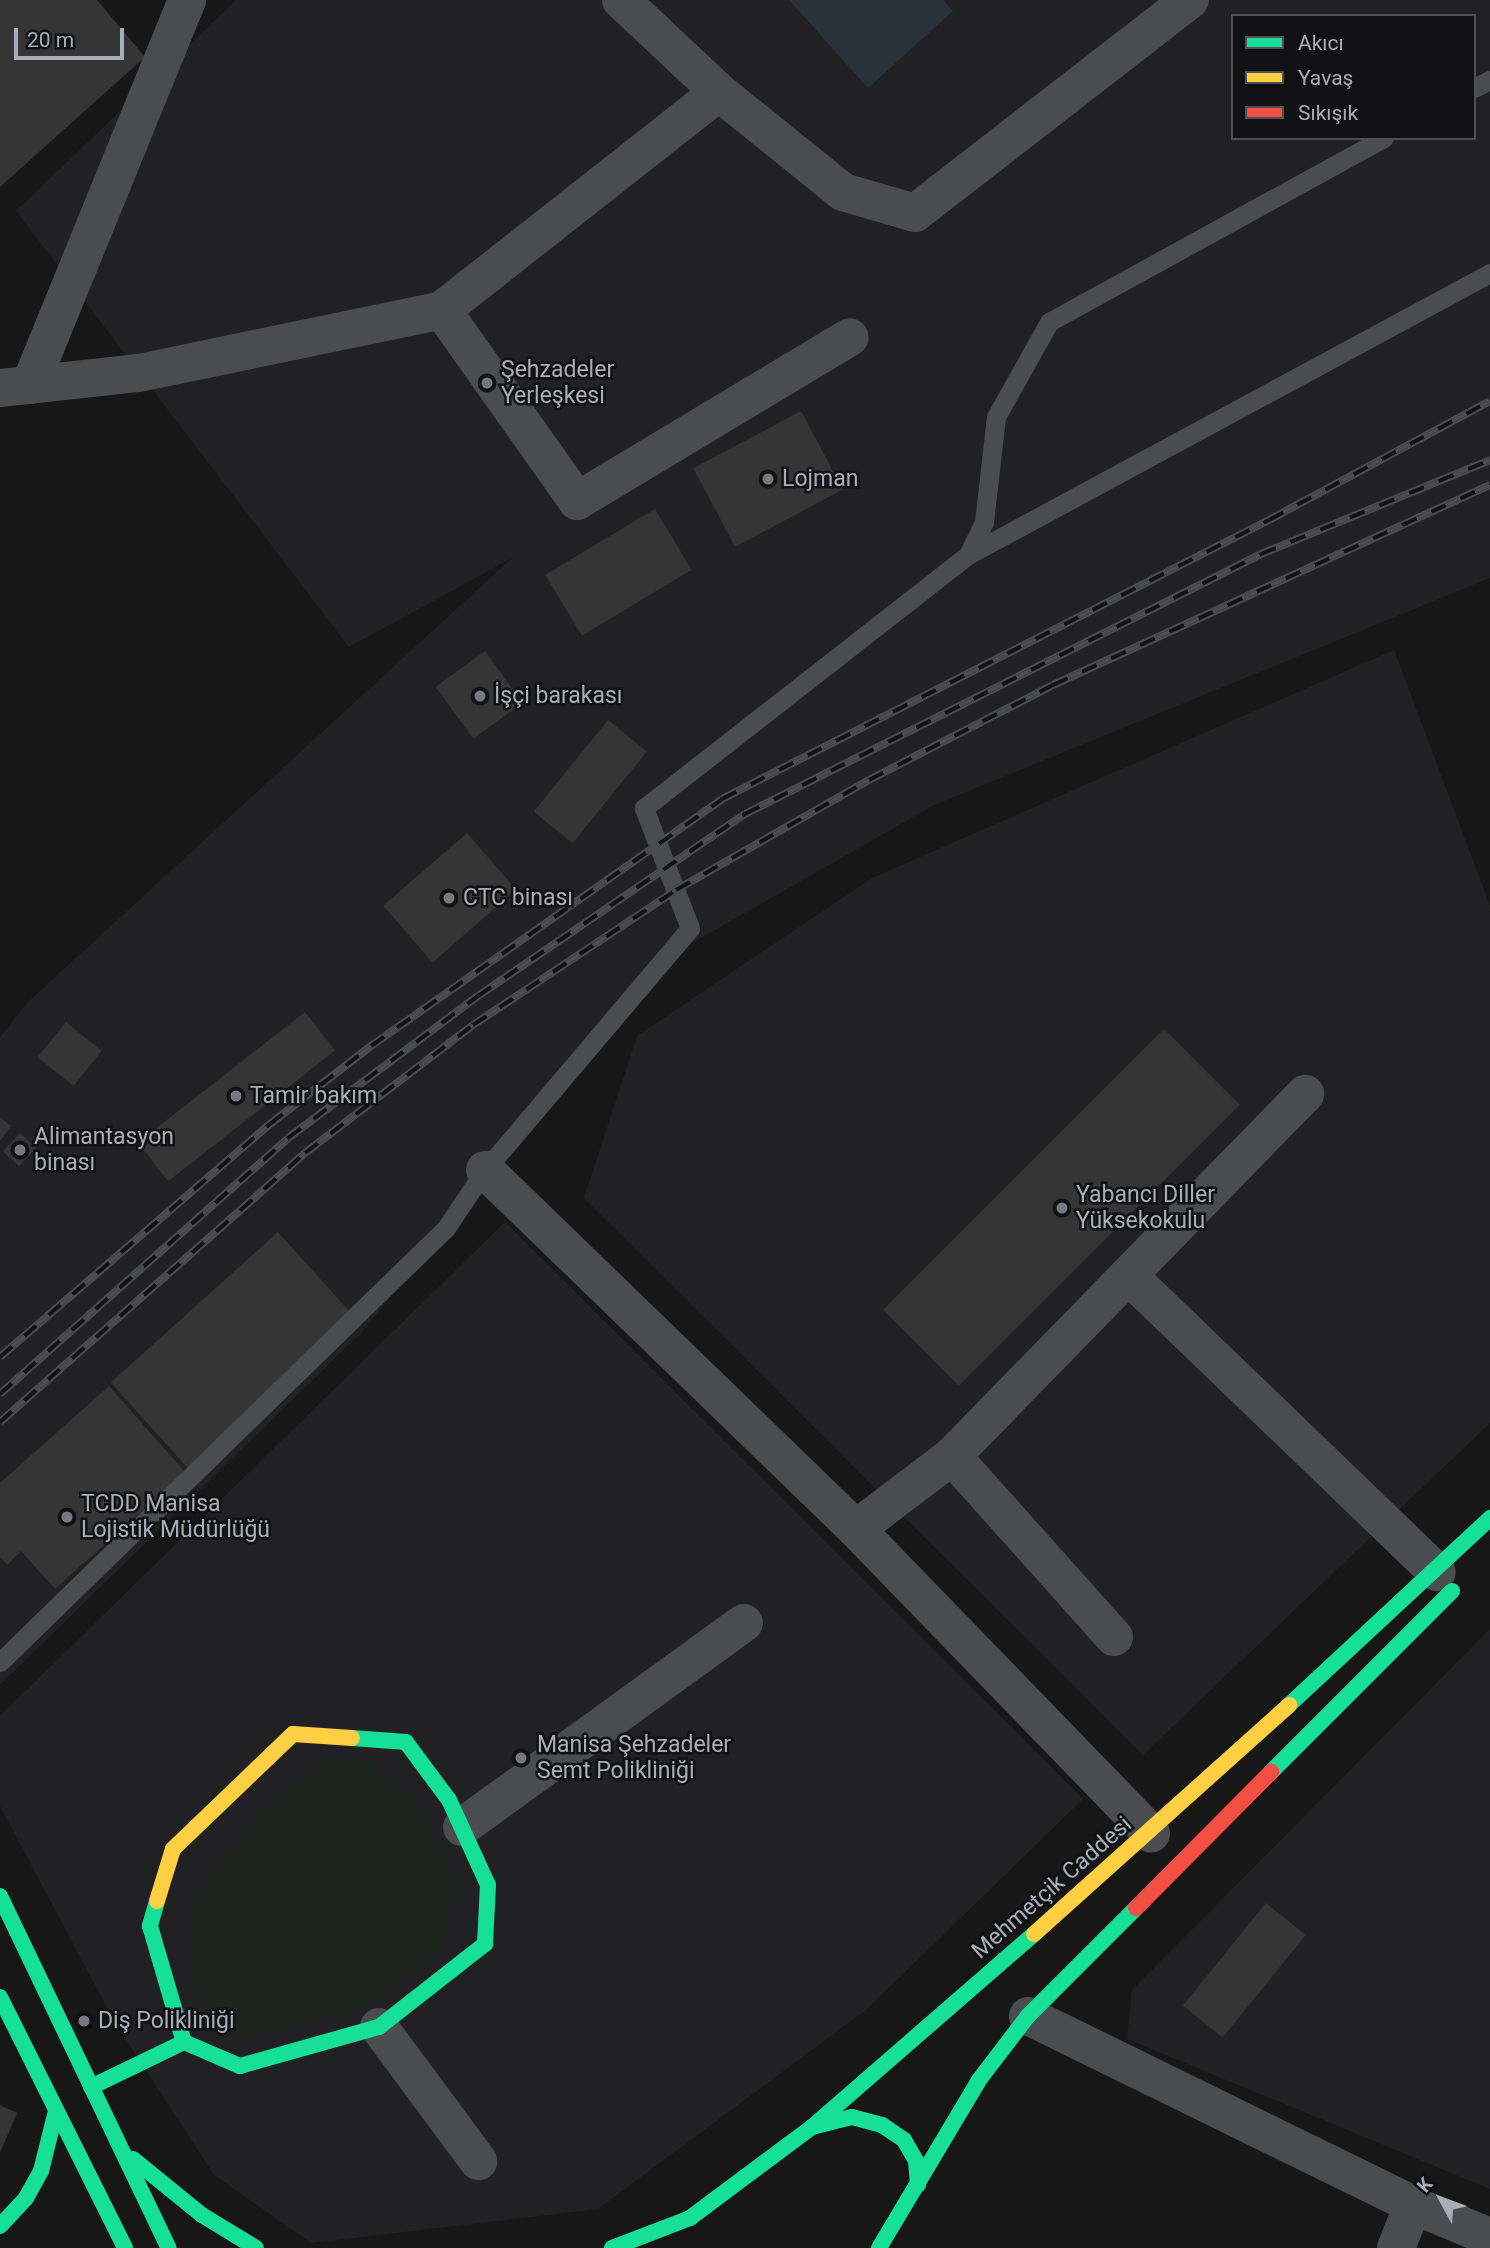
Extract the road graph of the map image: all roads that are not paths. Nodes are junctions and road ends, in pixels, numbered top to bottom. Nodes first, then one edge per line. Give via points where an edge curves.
1 (187, 0) edge
2 (621, 0) edge
3 (1190, 0) edge
4 (719, 92) junction
5 (1380, 140) edge
6 (1490, 273) edge
7 (442, 310) junction
8 (850, 337) dead end
9 (15, 386) edge
10 (968, 555) junction
11 (1304, 1094) dead end
12 (485, 1170) junction
13 (1129, 1276) junction
14 (953, 1456) junction
15 (1490, 1518) edge
16 (856, 1529) junction
17 (1449, 1577) junction
18 (744, 1623) dead end
19 (1114, 1637) dead end
20 (0, 1662) edge
21 (462, 1827) junction
22 (1151, 1833) junction
23 (0, 1896) edge
24 (0, 1997) edge
25 (1028, 2016) junction
26 (379, 2027) junction
27 (184, 2042) junction
28 (91, 2087) junction
29 (56, 2111) junction
30 (812, 2127) junction
31 (125, 2152) junction
32 (478, 2161) dead end
33 (918, 2185) junction
34 (1413, 2205) junction
35 (690, 2218) junction
36 (0, 2227) edge
37 (1490, 2237) edge
38 (683, 2238) dead end
39 (125, 2248) edge
40 (169, 2248) edge
41 (256, 2248) edge
42 (612, 2248) edge
43 (879, 2248) edge
44 (1396, 2248) edge

1 - 9 street
2 - 4 street
3 - 4 street via 915,213 843,192
4 - 7 street
5 - 10 lane via 1049,322 996,417 984,522
6 - 10 lane
7 - 8 street via 577,501
7 - 9 street via 139,373
10 - 12 lane via 644,808 690,928
11 - 13 street
12 - 16 street
12 - 20 lane via 446,1228
13 - 14 street
13 - 17 street
14 - 16 street
14 - 19 street
15 - 17 main road, Mehmetçik Caddesi
16 - 22 street
17 - 22 main road, Mehmetçik Caddesi
17 - 25 main road, Mehmetçik Caddesi
18 - 21 street
21 - 26 main road via 488,1885 485,1944
21 - 27 main road via 449,1800 406,1742 293,1734 173,1849 150,1926
22 - 30 main road, Mehmetçik Caddesi
23 - 28 main road
24 - 29 main road
25 - 33 main road, Mehmetçik Caddesi via 979,2080
25 - 34 street
26 - 27 main road via 240,2066
26 - 32 street
27 - 28 main road
28 - 31 main road
29 - 36 main road via 41,2171 26,2199
29 - 39 main road
30 - 33 main road via 852,2117 882,2125 904,2140 916,2161
30 - 35 main road, Mehmetçik Caddesi
31 - 40 main road
31 - 41 main road via 202,2215
33 - 43 main road, Mehmetçik Caddesi
34 - 37 street
34 - 44 street
35 - 38 main road
35 - 42 main road, Mehmetçik Caddesi

